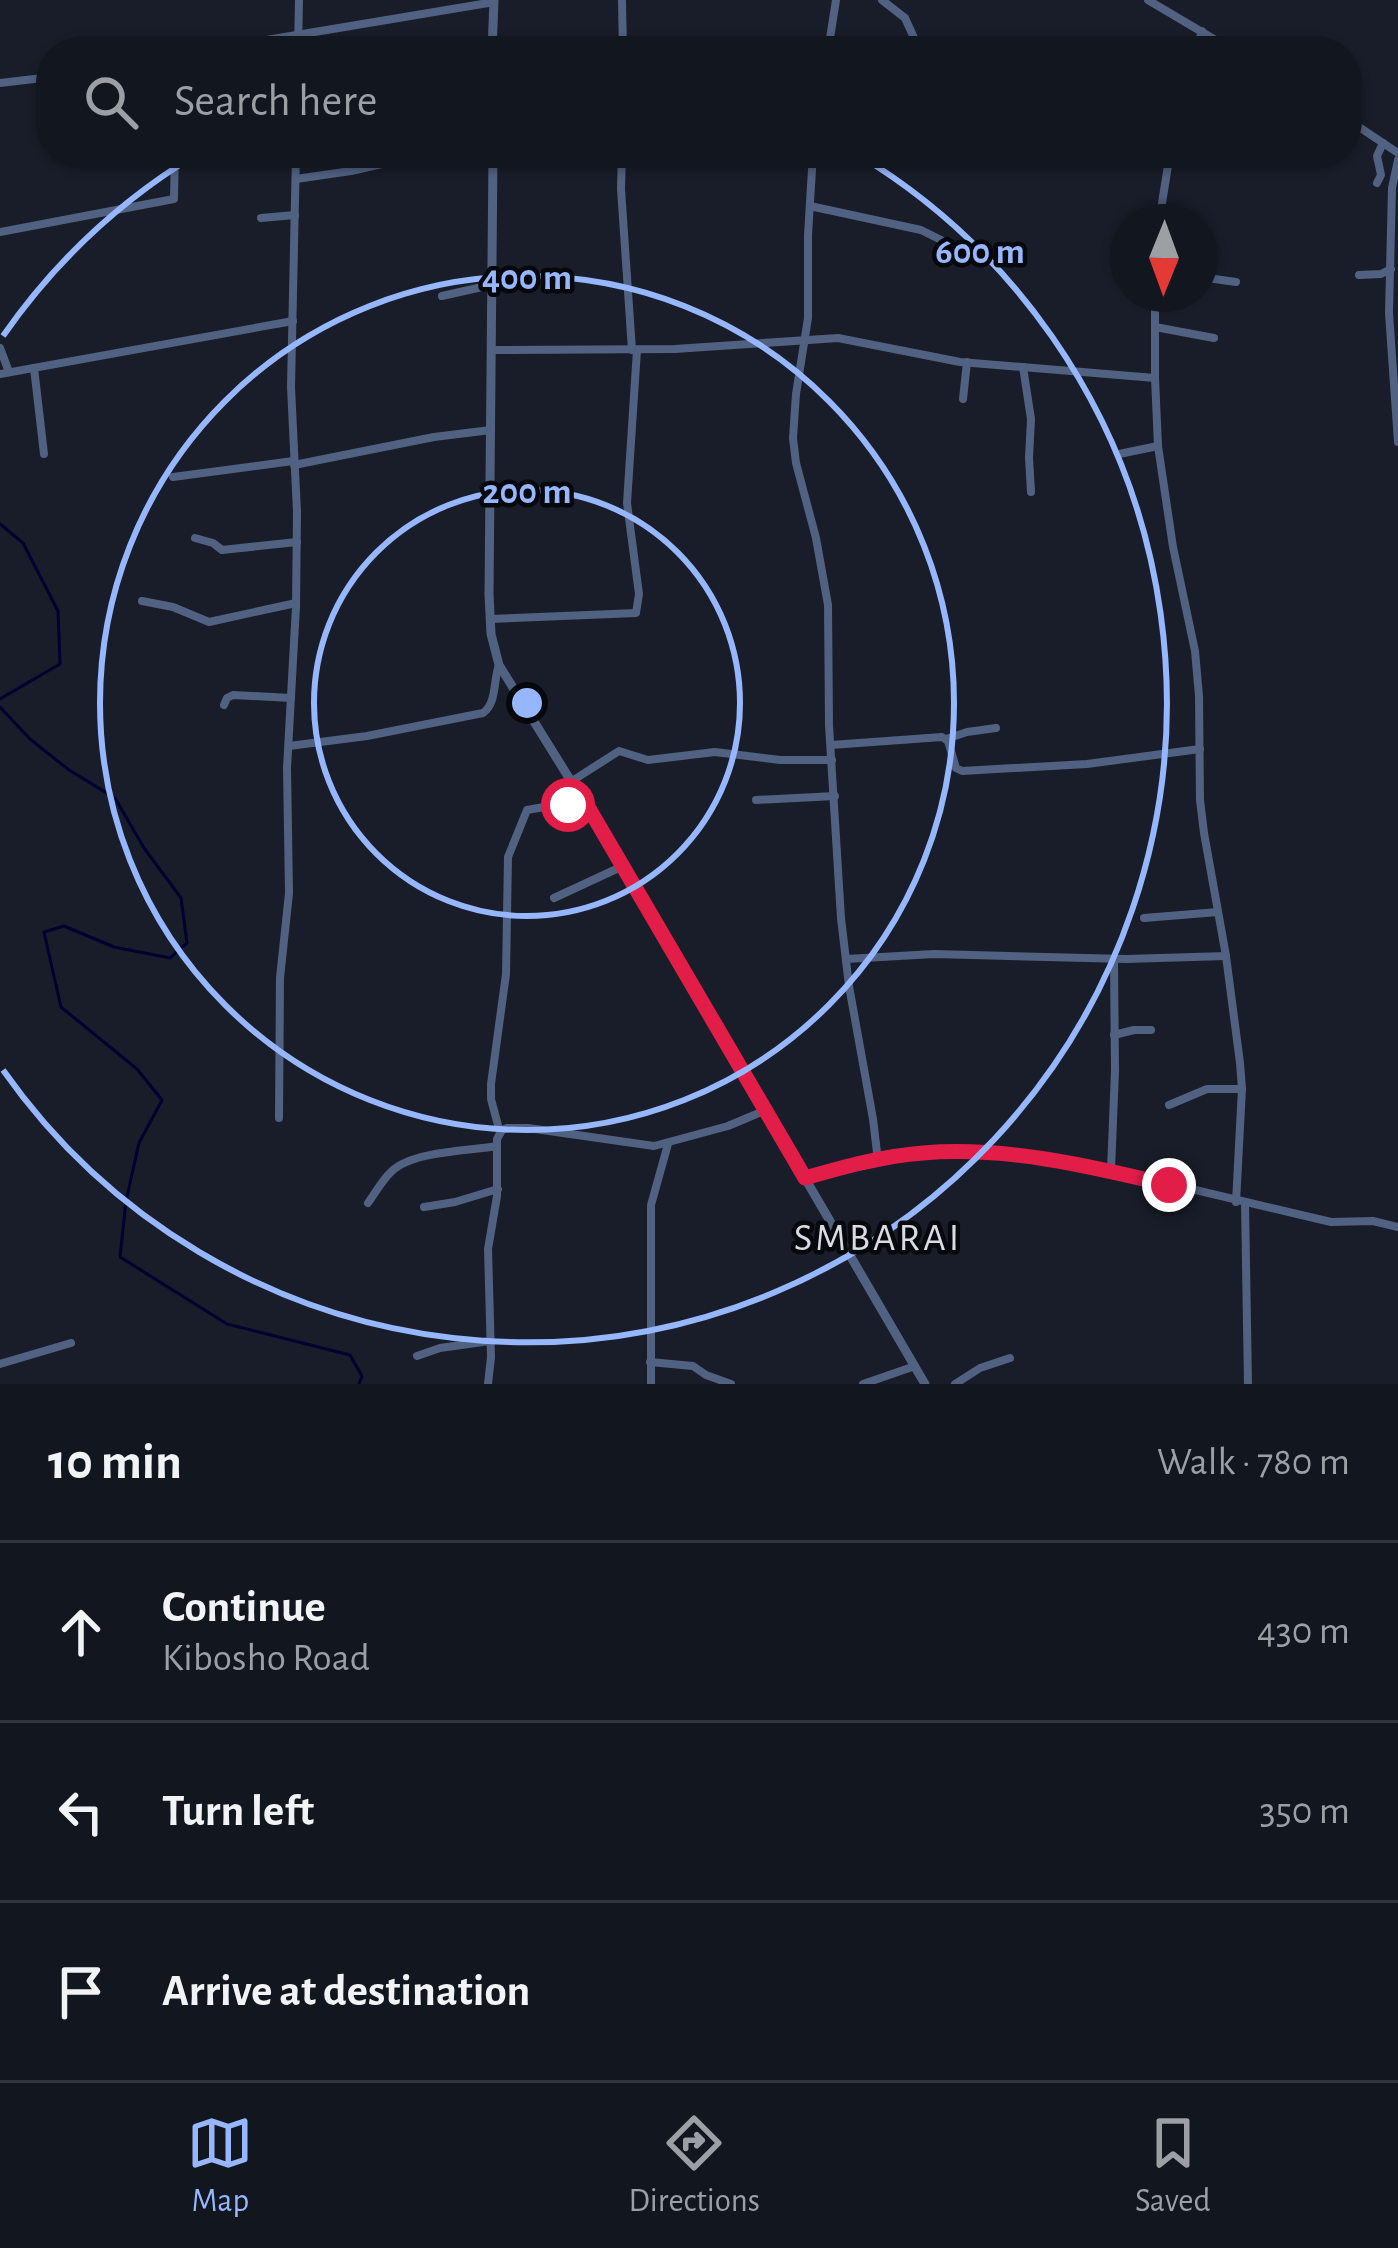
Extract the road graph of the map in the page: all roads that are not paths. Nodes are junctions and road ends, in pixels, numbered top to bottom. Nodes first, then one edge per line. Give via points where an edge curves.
1 (299, 0) edge
2 (622, 0) edge
3 (836, 0) edge
4 (882, 0) edge
5 (1148, 0) edge
6 (494, 1) edge
7 (1202, 31) junction
8 (298, 35) junction
9 (292, 36) edge
10 (493, 36) edge
11 (622, 36) edge
12 (830, 36) edge
13 (913, 36) edge
14 (1200, 36) edge
15 (1210, 36) edge
16 (36, 78) edge
17 (0, 83) edge
18 (1362, 129) edge
19 (1383, 143) junction
20 (1398, 157) edge
21 (175, 168) edge
22 (296, 168) edge
23 (364, 168) edge
24 (493, 168) edge
25 (622, 168) edge
26 (812, 168) edge
27 (1168, 168) edge
28 (296, 179) junction
29 (1376, 183) dead end
30 (1162, 204) edge
31 (810, 206) junction
32 (295, 215) junction
33 (261, 218) dead end
34 (0, 232) edge
35 (955, 247) dead end
36 (1390, 269) junction
37 (1359, 275) dead end
38 (1218, 280) edge
39 (1236, 282) dead end
40 (491, 285) junction
41 (442, 296) dead end
42 (1155, 312) edge
43 (293, 321) junction
44 (1155, 327) junction
45 (1214, 338) dead end
46 (806, 339) junction
47 (0, 348) edge
48 (491, 350) junction
49 (634, 350) junction
50 (967, 362) junction
51 (1023, 367) junction
52 (34, 368) junction
53 (4, 373) edge
54 (1155, 378) junction
55 (963, 398) dead end
56 (490, 430) junction
57 (1398, 442) edge
58 (1159, 446) junction
59 (44, 454) dead end
60 (1118, 454) dead end
61 (294, 463) junction
62 (173, 477) dead end
63 (1031, 492) dead end
64 (195, 538) dead end
65 (297, 542) junction
66 (142, 601) dead end
67 (296, 603) junction
68 (490, 619) junction
69 (499, 665) junction
70 (290, 698) junction
71 (224, 705) dead end
72 (996, 728) dead end
73 (946, 739) junction
74 (831, 745) junction
75 (289, 746) junction
76 (1200, 749) junction
77 (832, 760) junction
78 (572, 781) junction
79 (835, 796) junction
80 (584, 800) junction
81 (756, 800) dead end
82 (623, 866) junction
83 (554, 898) dead end
84 (1218, 912) junction
85 (1144, 917) dead end
86 (1226, 956) junction
87 (846, 958) junction
88 (1114, 958) junction
89 (1151, 1030) dead end
90 (1114, 1035) junction
91 (1242, 1089) junction
92 (1169, 1105) dead end
93 (766, 1110) junction
94 (279, 1118) dead end
95 (500, 1133) junction
96 (668, 1144) junction
97 (497, 1146) junction
98 (878, 1161) junction
99 (1112, 1170) junction
100 (805, 1178) junction
101 (497, 1189) junction
102 (1240, 1202) junction
103 (368, 1203) dead end
104 (424, 1207) dead end
105 (1398, 1227) edge
106 (490, 1340) junction
107 (70, 1343) dead end
108 (417, 1356) dead end
109 (1010, 1358) dead end
110 (650, 1362) junction
111 (0, 1364) edge
112 (915, 1366) junction
113 (488, 1384) edge
114 (651, 1384) edge
115 (731, 1384) edge
116 (863, 1384) edge
117 (925, 1384) edge
118 (955, 1384) edge
119 (1248, 1384) edge

1 - 8 street
2 - 11 street
3 - 12 street
4 - 13 street
5 - 7 street
6 - 8 street
6 - 10 street
7 - 14 street
7 - 15 street
8 - 9 street
16 - 17 street
18 - 19 street
19 - 20 street
19 - 29 street
20 - 36 street
21 - 34 street via 174,199
22 - 28 street
23 - 28 street
24 - 40 street
25 - 49 street
26 - 31 street
27 - 30 street
28 - 32 street
31 - 35 street via 921,230
31 - 46 street
32 - 33 street
32 - 43 street
36 - 37 street
36 - 57 street
38 - 39 street
40 - 41 street
40 - 48 street
42 - 44 street
43 - 52 street
43 - 61 street
44 - 45 street
44 - 54 street
46 - 49 street
46 - 50 street
46 - 74 street via 793,438 828,605
47 - 53 street
48 - 49 street
48 - 56 street
49 - 68 street via 627,503 636,613
50 - 51 street
50 - 55 street
51 - 54 street
51 - 63 street
52 - 53 street
52 - 59 street
54 - 58 street
56 - 61 street
56 - 68 street
58 - 60 street
58 - 76 street via 1195,651
61 - 62 street
61 - 65 street
64 - 65 street via 222,550
65 - 67 street
66 - 67 street via 209,622
67 - 70 street
68 - 69 street
69 - 75 street via 493,702 483,713
69 - 78 street
70 - 71 street via 233,695
70 - 75 street
72 - 73 street
73 - 74 street
73 - 76 street via 962,771
74 - 77 street
75 - 94 street
76 - 84 street
77 - 78 street via 715,752 648,760 619,751
77 - 79 street
78 - 80 street
79 - 81 street
79 - 87 street
80 - 82 street
80 - 95 street via 527,810 508,856 506,974 490,1099
82 - 83 street
82 - 93 street
84 - 85 street
84 - 86 street
86 - 88 street
86 - 91 street
87 - 88 street
87 - 98 street
88 - 90 street
89 - 90 street
90 - 99 street
91 - 92 street via 1208,1089
91 - 102 street
93 - 96 street
93 - 100 street
95 - 96 street via 528,1128
95 - 97 street
96 - 110 street via 651,1205
97 - 101 street
97 - 103 street via 401,1163
98 - 99 street via 970,1153
98 - 100 street
99 - 102 street
100 - 112 street
101 - 104 street
101 - 106 street via 488,1249
102 - 105 street
102 - 119 street
106 - 108 street
106 - 113 street
107 - 111 street
109 - 118 street
110 - 114 street
110 - 115 street via 683,1363
112 - 116 street
112 - 117 street

